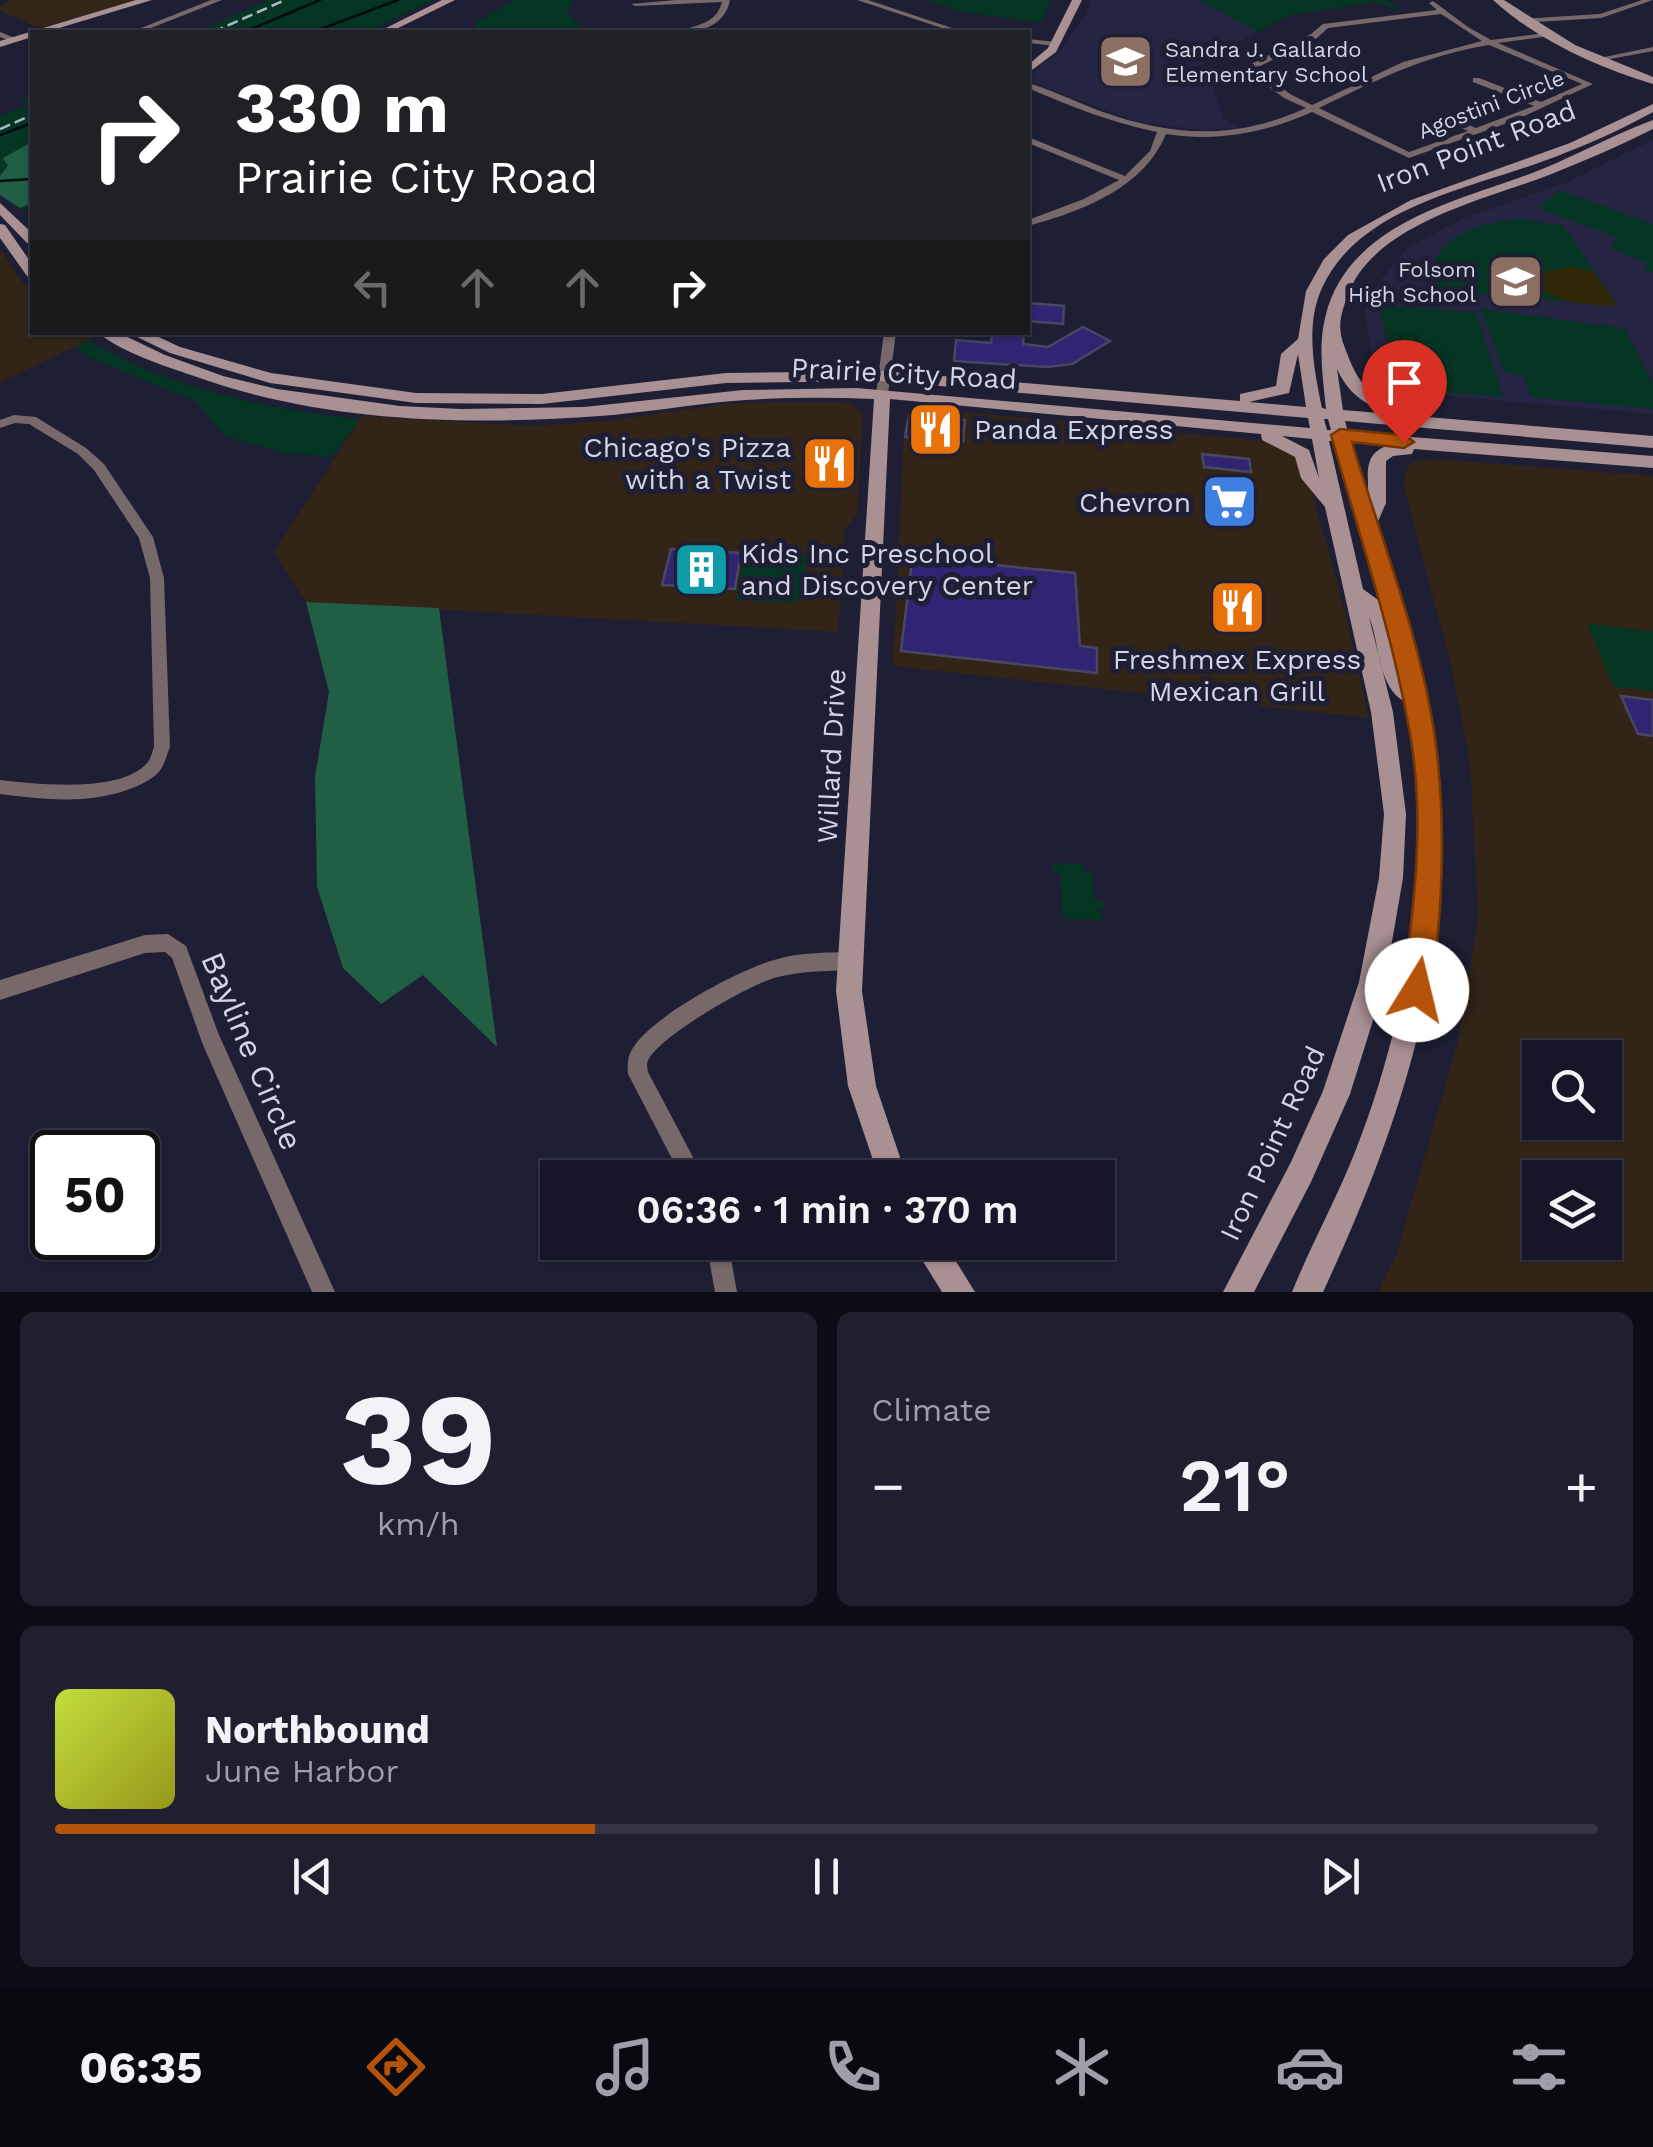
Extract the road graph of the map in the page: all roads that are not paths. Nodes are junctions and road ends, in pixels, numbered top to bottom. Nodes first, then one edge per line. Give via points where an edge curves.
1 (147, 0) edge
2 (218, 0) edge
3 (450, 0) edge
4 (726, 0) edge
5 (861, 0) edge
6 (1076, 0) edge
7 (1498, 0) edge
8 (1649, 0) edge
9 (1433, 3) dead end
10 (635, 4) dead end
11 (1442, 12) junction
12 (1522, 21) junction
13 (45, 30) edge
14 (140, 30) edge
15 (388, 30) edge
16 (687, 30) edge
17 (954, 30) edge
18 (0, 34) edge
19 (30, 35) edge
20 (1543, 35) junction
21 (1030, 41) edge
22 (1493, 41) junction
23 (6, 42) edge
24 (1056, 44) junction
25 (1653, 49) edge
26 (1594, 60) junction
27 (1030, 68) edge
28 (1476, 80) dead end
29 (1653, 81) edge
30 (1030, 87) edge
31 (1542, 106) junction
32 (1310, 107) junction
33 (1653, 108) edge
34 (1446, 118) dead end
35 (1653, 124) edge
36 (1162, 132) junction
37 (1477, 132) junction
38 (1030, 141) edge
39 (1127, 180) junction
40 (0, 207) edge
41 (1030, 221) edge
42 (26, 222) edge
43 (2, 236) edge
44 (1333, 256) junction
45 (30, 271) edge
46 (1331, 324) junction
47 (110, 335) edge
48 (141, 335) edge
49 (890, 335) edge
50 (1303, 342) junction
51 (724, 378) junction
52 (882, 385) junction
53 (1150, 398) junction
54 (1206, 403) junction
55 (630, 408) junction
56 (1058, 410) junction
57 (1335, 415) junction
58 (1207, 423) junction
59 (0, 424) edge
60 (1325, 427) junction
61 (1596, 437) junction
62 (1653, 442) edge
63 (1504, 452) junction
64 (1653, 462) edge
65 (1334, 508) junction
66 (1366, 526) junction
67 (1354, 593) junction
68 (1417, 707) junction
69 (0, 787) edge
70 (851, 961) junction
71 (0, 990) edge
72 (684, 1160) edge
73 (886, 1160) edge
74 (720, 1260) edge
75 (938, 1260) edge
76 (324, 1292) edge
77 (726, 1292) edge
78 (960, 1292) edge
79 (1238, 1292) edge
80 (1307, 1292) edge

1 - 13 main road
2 - 14 street
3 - 15 main road
4 - 10 street
4 - 16 street via 718,19
5 - 17 street
6 - 24 main road
7 - 12 main road
8 - 12 street via 1602,16
9 - 11 street
11 - 22 street
11 - 32 street, Agostini Circle via 1354,24 1250,68
12 - 20 main road
18 - 23 street
19 - 23 main road
20 - 22 street
20 - 26 main road
21 - 24 street
22 - 31 street, Agostini Circle via 1589,84
22 - 32 street via 1411,62
24 - 27 main road
25 - 26 street
26 - 29 main road
28 - 31 street
30 - 36 street
31 - 37 street, Agostini Circle
32 - 36 street via 1243,132
32 - 37 street, Agostini Circle via 1408,155
33 - 44 main road, Iron Point Road via 1563,149 1399,208
34 - 37 street
35 - 46 main road, Iron Point Road via 1402,226 1354,270
36 - 39 street via 1151,158
38 - 39 street
39 - 41 street
40 - 42 main road
42 - 43 main road
43 - 45 main road
44 - 46 main road via 1342,264 1325,303
44 - 50 main road, Iron Point Road via 1310,299
46 - 57 main road, Iron Point Road via 1327,367
46 - 61 main road via 1356,391 1378,405 1514,419
47 - 55 main road, Prairie City Road via 222,381 344,406 473,414
48 - 51 main road, Prairie City Road via 240,370 376,395 542,399
49 - 52 street, Willard Drive
50 - 54 main road via 1289,354 1286,385 1278,392
50 - 60 main road, Iron Point Road
51 - 52 main road, Prairie City Road
51 - 55 main road via 636,397
52 - 53 main road, Prairie City Road
52 - 55 main road, Prairie City Road
52 - 56 main road, Prairie City Road
52 - 70 main road, Willard Drive
53 - 54 main road, Prairie City Road
53 - 56 main road via 1128,404 1067,400
54 - 60 main road, Prairie City Road
56 - 58 main road, Prairie City Road
57 - 60 main road, Iron Point Road
57 - 61 main road
58 - 60 main road, Prairie City Road
58 - 65 main road via 1292,446
59 - 69 street via 32,420 82,451 146,537 158,578 162,748 154,767 126,783 59,794
60 - 63 main road, Prairie City Road
60 - 65 main road, Iron Point Road
60 - 66 main road, Iron Point Road
61 - 62 main road
63 - 64 main road, Prairie City Road
63 - 66 main road via 1385,451 1376,462 1378,505
65 - 67 main road, Iron Point Road
66 - 68 main road, Iron Point Road
67 - 68 main road via 1378,608 1400,688
67 - 79 main road, Iron Point Road via 1378,684 1395,814 1383,929 1336,1094
68 - 80 main road, Iron Point Road via 1431,843 1412,1018 1378,1135
70 - 72 street via 758,974 643,1050 638,1074
70 - 73 main road, Willard Drive via 856,1064
71 - 76 street, Bayline Circle via 146,944 174,946
74 - 77 street
75 - 78 main road

